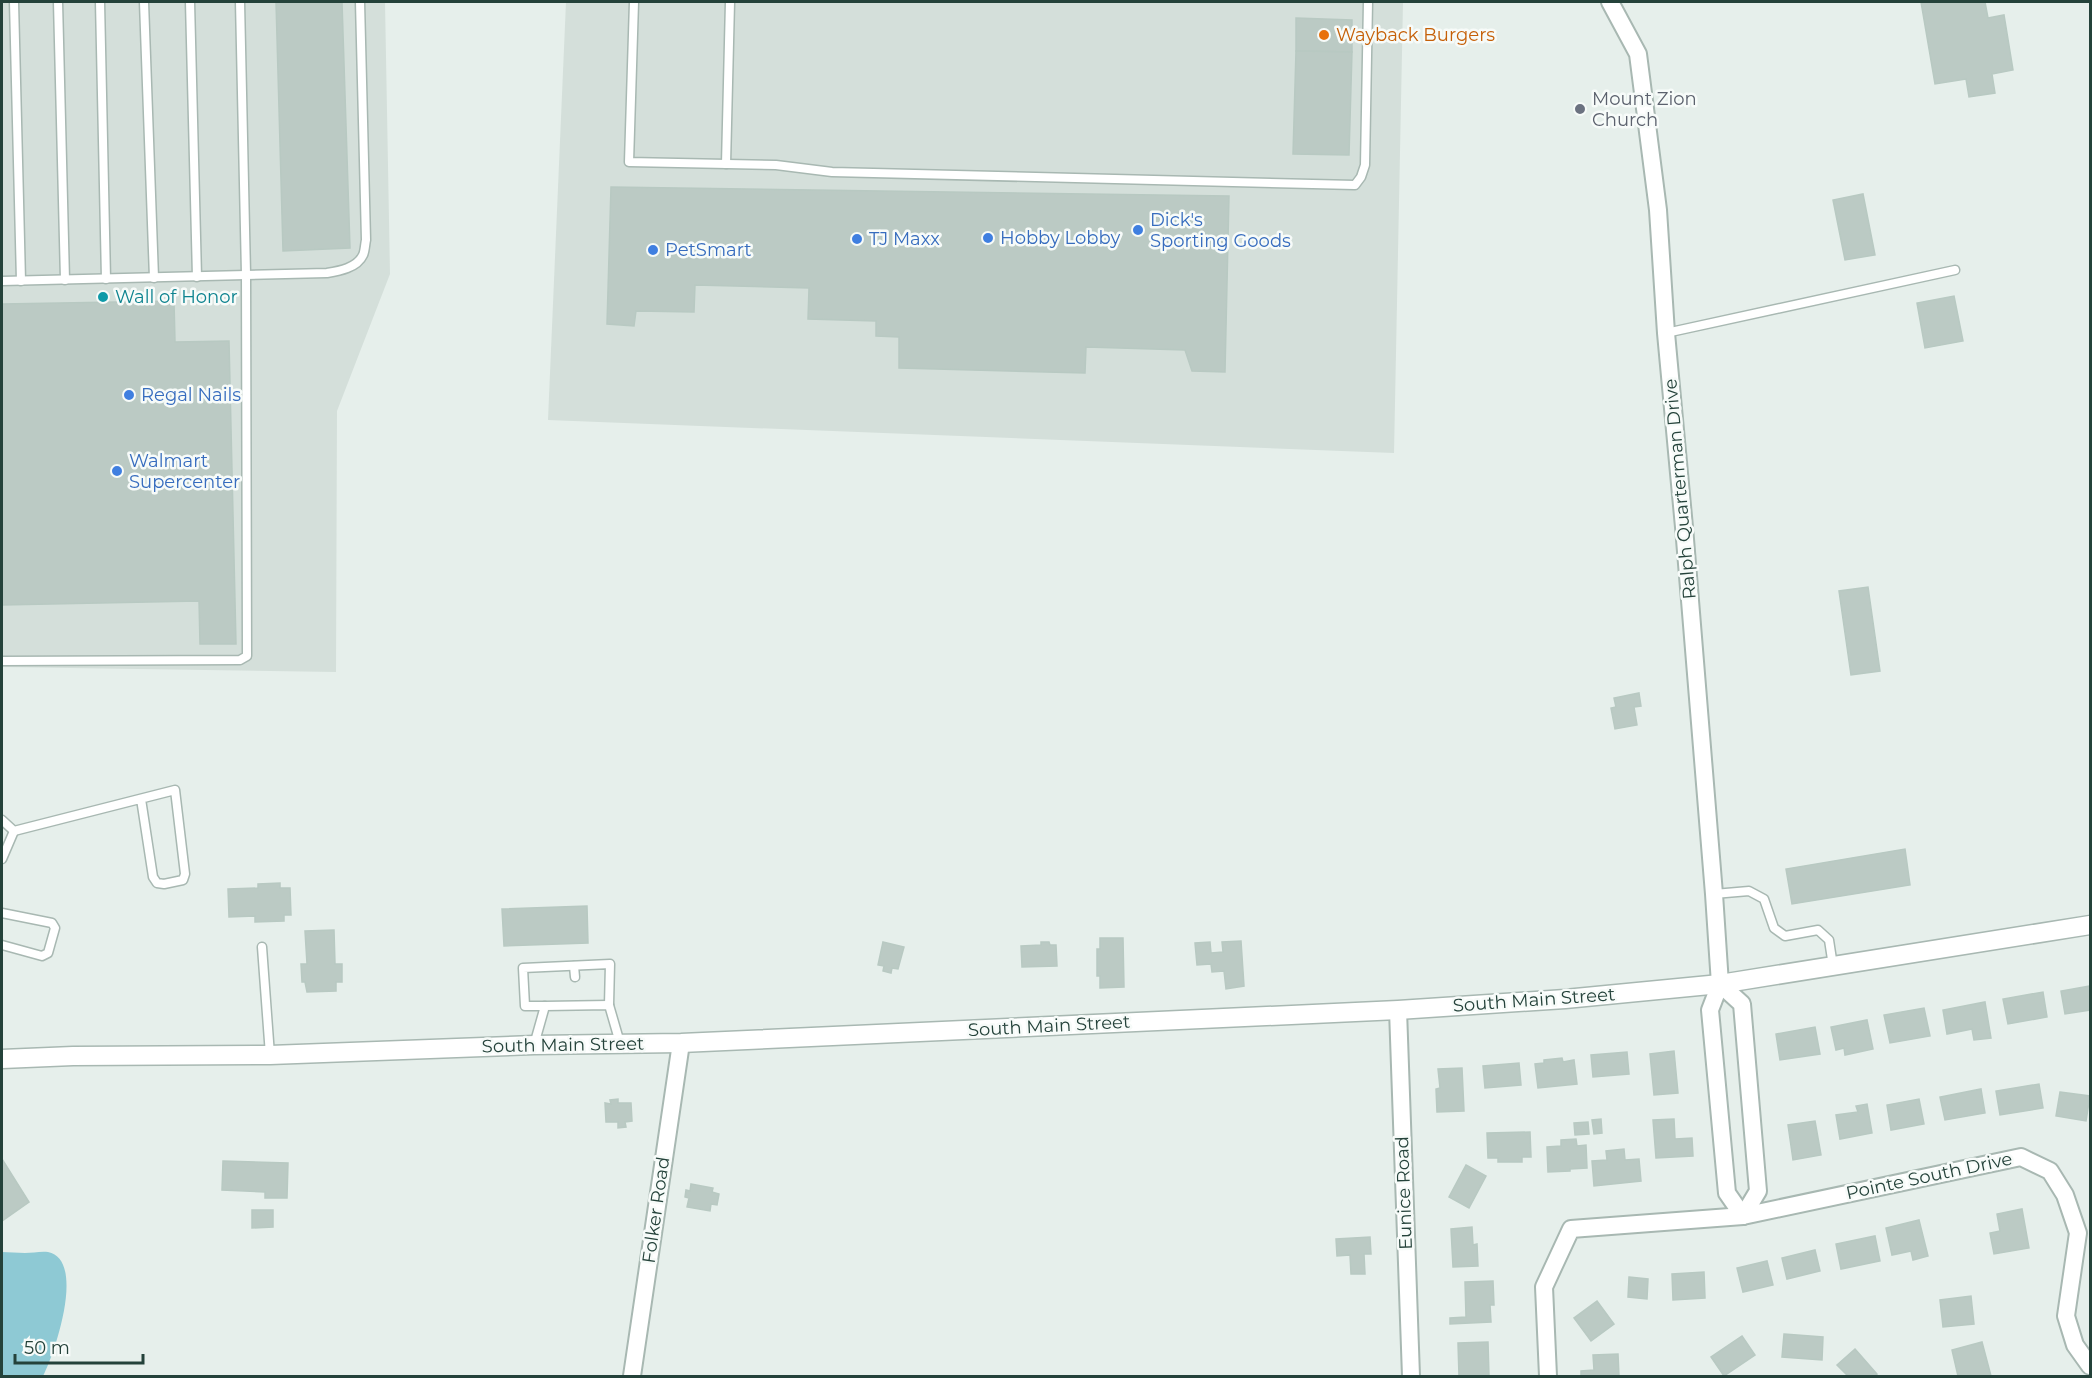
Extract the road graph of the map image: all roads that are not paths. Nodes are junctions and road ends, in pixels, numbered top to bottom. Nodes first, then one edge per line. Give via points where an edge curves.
1 (14, 2) edge
2 (58, 2) edge
3 (100, 2) edge
4 (144, 2) edge
5 (190, 2) edge
6 (240, 2) edge
7 (360, 2) edge
8 (634, 2) edge
9 (730, 2) edge
10 (1368, 2) edge
11 (1610, 2) edge
12 (726, 164) junction
13 (1955, 270) dead end
14 (246, 274) junction
15 (197, 277) junction
16 (154, 278) junction
17 (106, 279) junction
18 (65, 280) junction
19 (2, 281) edge
20 (21, 281) junction
21 (1666, 333) junction
22 (2, 661) edge
23 (141, 799) junction
24 (2, 820) edge
25 (14, 831) junction
26 (2, 859) edge
27 (1714, 894) junction
28 (2, 913) edge
29 (2091, 925) edge
30 (2, 945) edge
31 (262, 947) dead end
32 (574, 966) junction
33 (1833, 966) junction
34 (575, 976) dead end
35 (1720, 984) junction
36 (575, 996) dead end
37 (575, 1005) junction
38 (609, 1005) junction
39 (545, 1006) junction
40 (1398, 1010) junction
41 (681, 1043) junction
42 (620, 1044) junction
43 (534, 1045) junction
44 (270, 1054) junction
45 (2, 1059) edge
46 (1743, 1216) junction
47 (2091, 1366) edge
48 (632, 1377) edge
49 (1411, 1377) edge
50 (1548, 1377) edge

1 - 20 lane
2 - 18 lane
3 - 17 lane
4 - 16 lane
5 - 15 lane
6 - 14 lane
7 - 14 lane via 366,240 363,255 335,272
8 - 12 lane via 629,162
9 - 12 lane
10 - 12 lane via 1365,155 1361,177 1355,185 832,172
11 - 21 street, Ralph Quarterman Drive via 1638,54 1658,210
13 - 21 lane
14 - 15 lane
14 - 22 lane via 246,658
15 - 16 lane
16 - 17 lane
17 - 18 lane
18 - 20 lane
19 - 20 lane
21 - 27 street, Ralph Quarterman Drive
23 - 23 lane via 175,790 183,880 164,884 153,877
23 - 25 lane
24 - 25 lane
25 - 26 lane
27 - 33 lane via 1749,891 1764,899 1774,928 1785,936 1818,930 1829,940
27 - 35 street, Ralph Quarterman Drive
28 - 30 lane via 52,923 55,928 48,953 42,956
29 - 33 street, South Main Street
31 - 44 lane
32 - 34 lane
32 - 38 lane via 610,964
32 - 39 lane via 523,968 525,1006
33 - 35 street, South Main Street
35 - 40 street, South Main Street
35 - 46 street, Ralph Quarterman Drive via 1710,1010 1727,1193
35 - 46 street via 1742,1004 1758,1191
36 - 37 lane
37 - 38 lane
37 - 39 lane
38 - 42 lane
39 - 43 lane
40 - 41 street, South Main Street
40 - 49 street, Eunice Road
41 - 42 street, South Main Street
41 - 48 street, Folker Road
42 - 43 street, South Main Street
43 - 44 street, South Main Street
44 - 45 street, South Main Street
46 - 47 street, Pointe South Drive via 2021,1157 2050,1171 2065,1195 2079,1233 2066,1316 2075,1345
46 - 50 street, Pointe South Drive via 1571,1229 1544,1287

